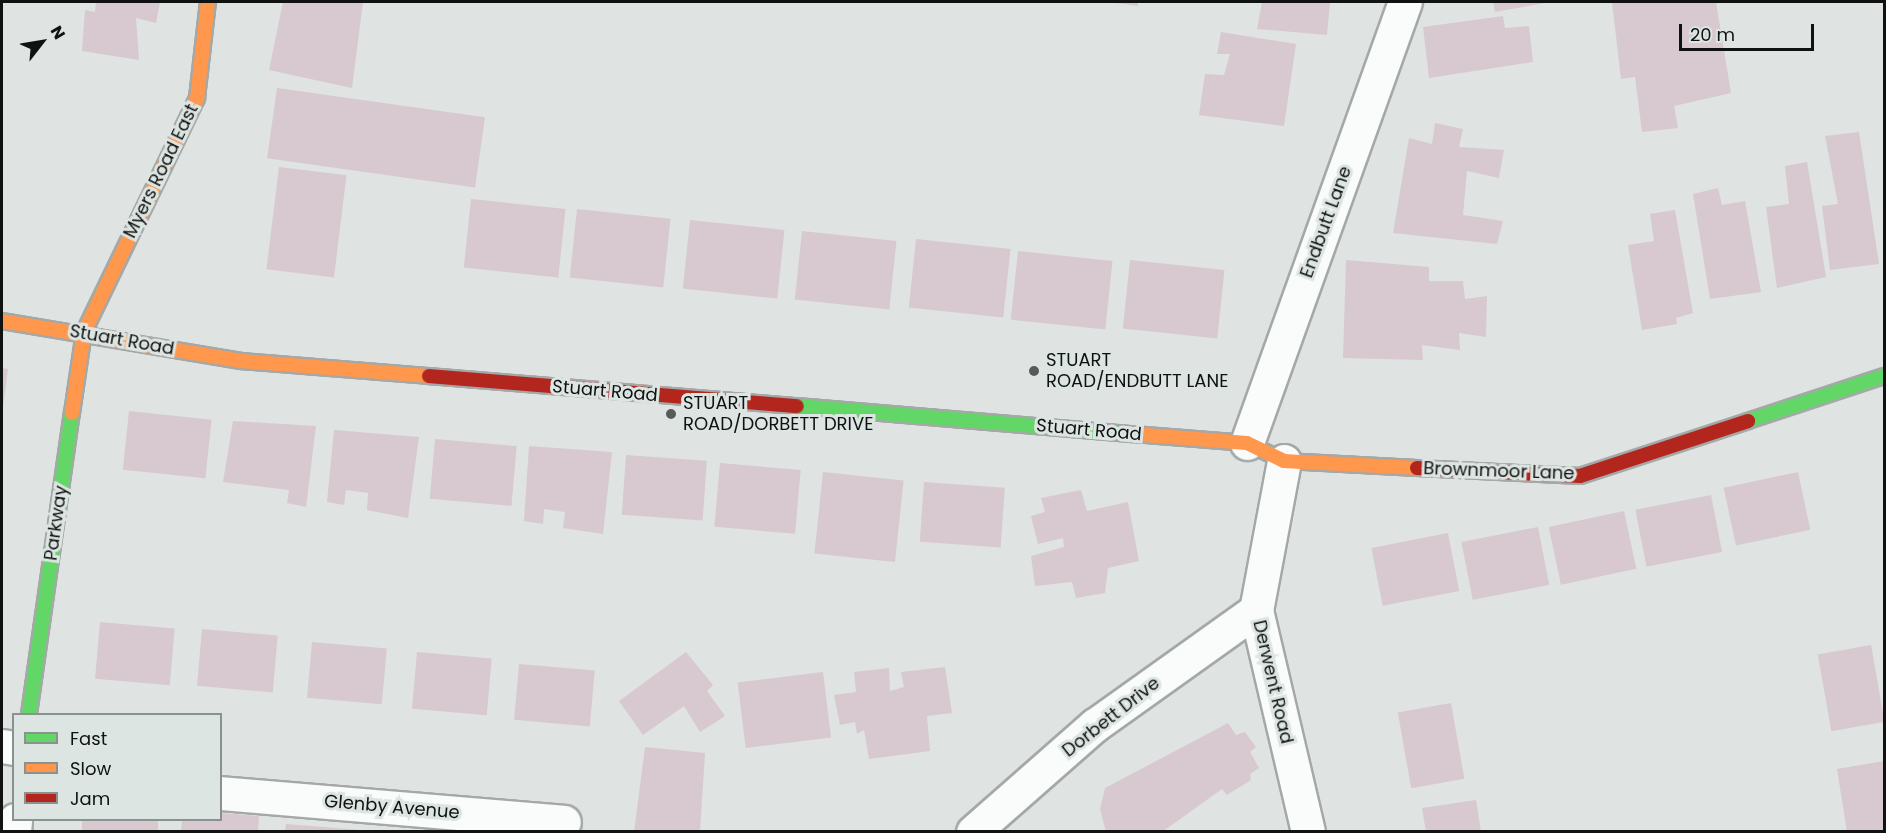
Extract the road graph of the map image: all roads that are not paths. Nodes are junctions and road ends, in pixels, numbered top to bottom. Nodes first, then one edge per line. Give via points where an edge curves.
1 (208, 2) edge
2 (1405, 2) edge
3 (2, 321) edge
4 (84, 332) junction
5 (1884, 376) edge
6 (1247, 443) junction
7 (1284, 461) junction
8 (1256, 610) junction
9 (29, 713) edge
10 (222, 793) edge
11 (564, 822) dead end
12 (973, 831) edge
13 (1308, 831) edge

1 - 4 street, Myers Road East via 197,98
2 - 6 street, Endbutt Lane
3 - 4 street, Stuart Road
4 - 6 street, Stuart Road via 242,361
4 - 9 street, Parkway
5 - 7 street, Brownmoor Lane via 1580,476
6 - 7 street, Brownmoor Lane
7 - 8 street, Derwent Road
8 - 12 street, Dorbett Drive via 1095,725
8 - 13 street, Derwent Road
10 - 11 street, Glenby Avenue

